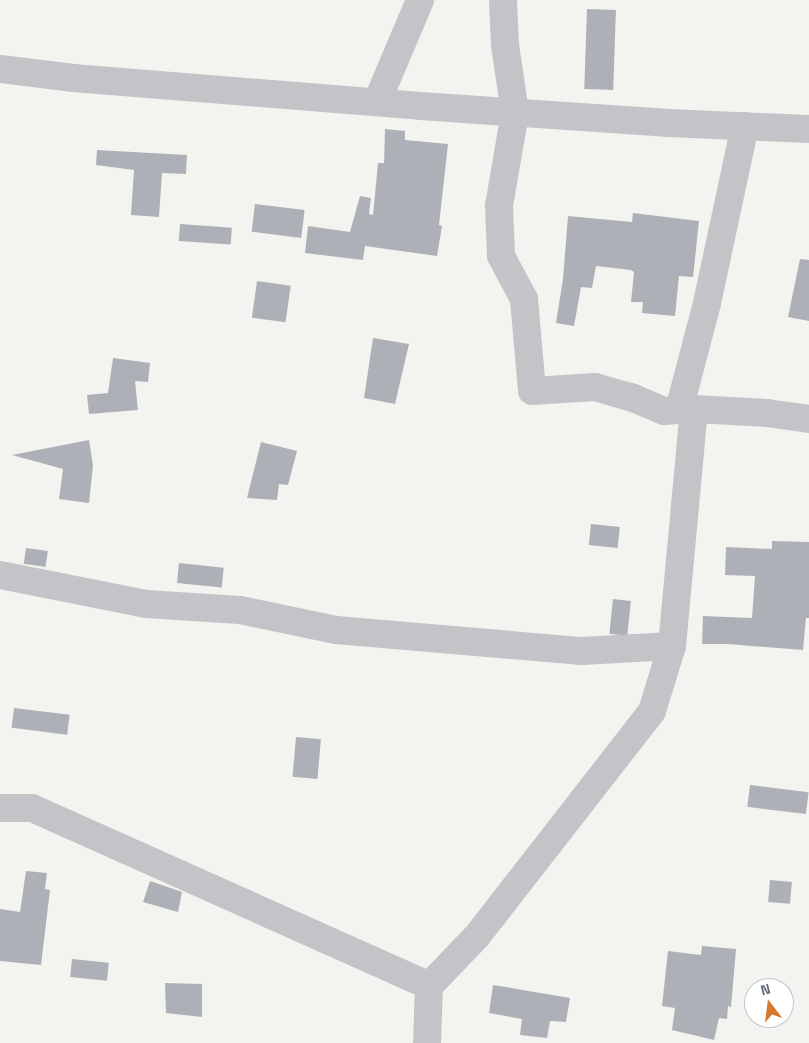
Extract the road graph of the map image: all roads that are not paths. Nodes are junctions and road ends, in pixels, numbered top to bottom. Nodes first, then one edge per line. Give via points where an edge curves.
1 (420, 0) edge
2 (503, 0) edge
3 (0, 69) edge
4 (377, 102) junction
5 (515, 113) junction
6 (744, 126) junction
7 (809, 129) edge
8 (687, 409) junction
9 (809, 419) edge
10 (0, 575) edge
11 (672, 646) junction
12 (0, 808) edge
13 (430, 986) junction
14 (427, 1043) edge

1 - 4 street
2 - 5 street via 505,45
3 - 4 street
4 - 5 street
5 - 6 street
5 - 8 street via 499,206 501,256 524,299 532,391 595,387 664,411
6 - 7 street
6 - 8 street
8 - 9 street via 767,413
8 - 11 street
10 - 11 street via 146,604 240,610 336,630 582,651
11 - 13 street via 652,711 477,936
12 - 13 street via 32,808
13 - 14 street

